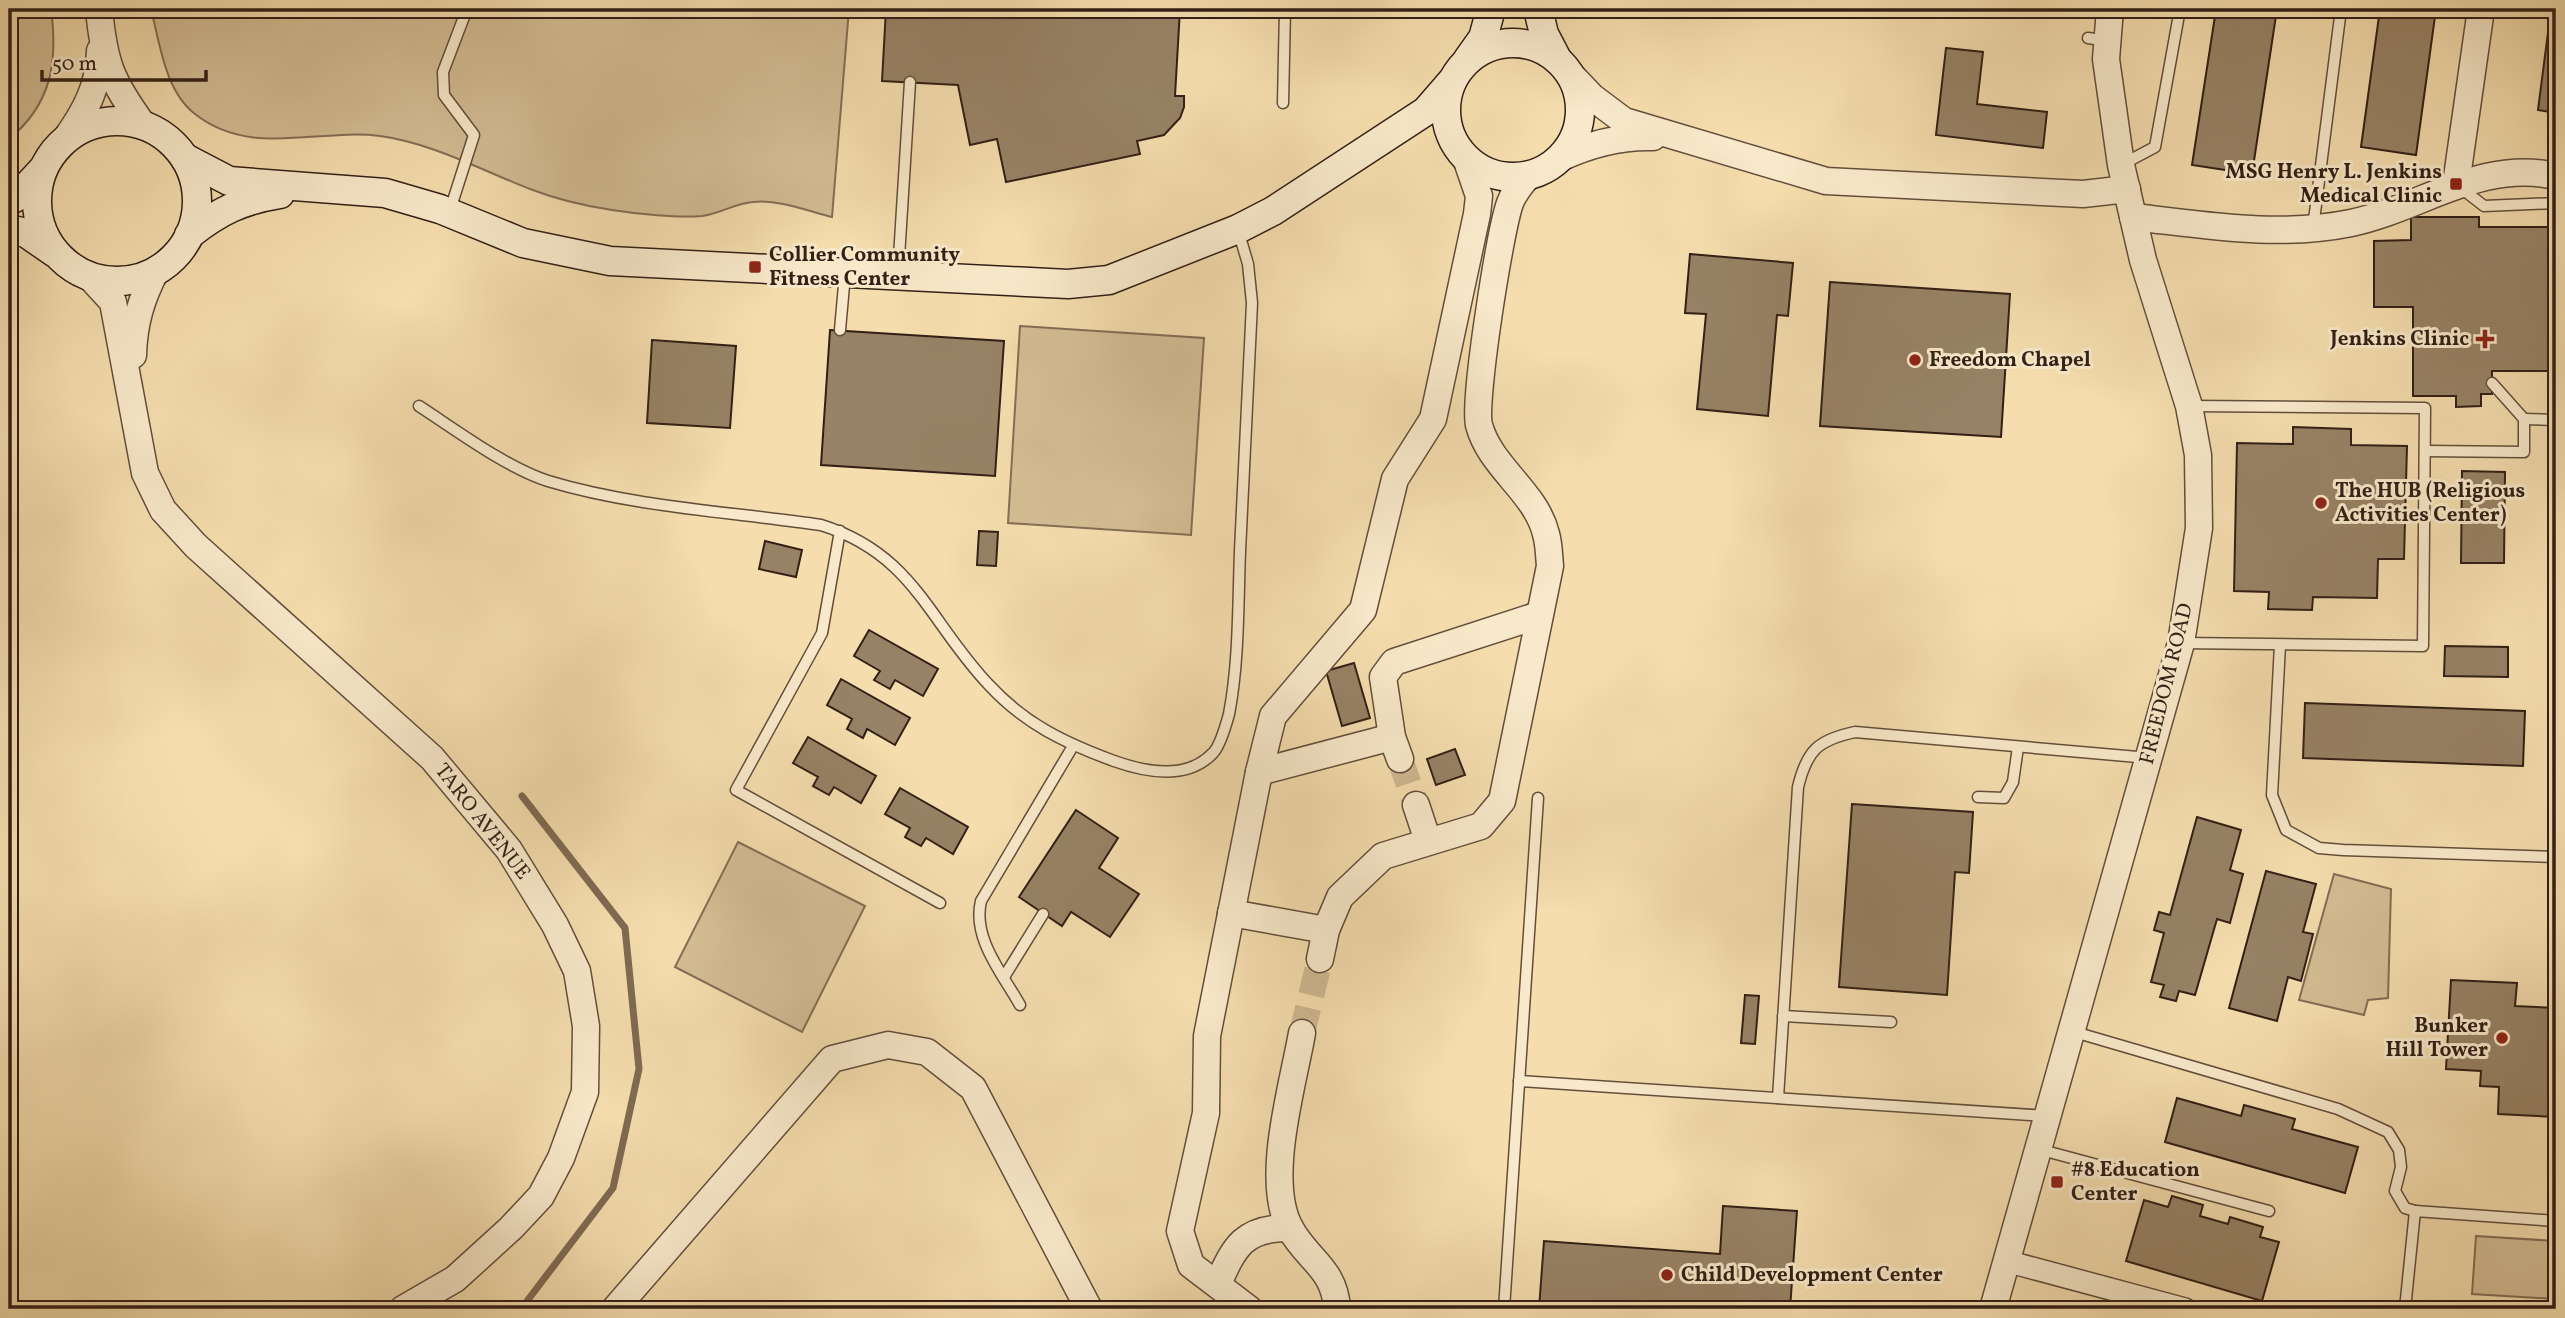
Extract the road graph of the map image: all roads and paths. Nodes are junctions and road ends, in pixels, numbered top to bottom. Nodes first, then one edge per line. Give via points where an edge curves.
1 (467, 9) edge
2 (1285, 9) edge
3 (1491, 9) edge
4 (1538, 9) edge
5 (2110, 9) edge
6 (2180, 9) edge
7 (2341, 9) edge
8 (2481, 9) edge
9 (100, 19) edge
10 (1564, 67) junction
11 (1459, 71) junction
12 (910, 82) dead end
13 (1283, 103) dead end
14 (143, 125) junction
15 (1385, 136) junction
16 (1679, 139) junction
17 (65, 140) junction
18 (1460, 151) junction
19 (185, 158) junction
20 (1560, 158) junction
21 (44, 167) junction
22 (1528, 176) junction
23 (2556, 176) edge
24 (2124, 177) junction
25 (2456, 184) junction
26 (328, 189) junction
27 (9, 201) edge
28 (2556, 203) edge
29 (449, 213) junction
30 (2133, 216) junction
31 (9, 229) edge
32 (1238, 229) junction
33 (2312, 230) junction
34 (189, 235) junction
35 (57, 254) junction
36 (156, 270) junction
37 (845, 272) junction
38 (898, 276) junction
39 (90, 277) junction
40 (840, 330) dead end
41 (2492, 383) dead end
42 (419, 406) dead end
43 (2189, 406) junction
44 (133, 413) junction
45 (2524, 419) junction
46 (2556, 420) edge
47 (2425, 451) junction
48 (840, 531) junction
49 (1539, 615) junction
50 (2181, 643) junction
51 (2280, 645) junction
52 (1073, 746) junction
53 (2018, 747) junction
54 (2149, 758) junction
55 (1259, 772) junction
56 (1978, 797) dead end
57 (1538, 799) dead end
58 (1416, 805) tunnel mouth
59 (1428, 842) junction
60 (2556, 858) edge
61 (940, 903) dead end
62 (1231, 913) junction
63 (1044, 914) dead end
64 (1326, 930) junction
65 (1320, 959) tunnel mouth
66 (1004, 976) junction
67 (1020, 1004) dead end
68 (1783, 1016) junction
69 (1891, 1023) dead end
70 (2071, 1031) junction
71 (1302, 1033) tunnel mouth
72 (1519, 1081) junction
73 (1778, 1098) junction
74 (2047, 1116) junction
75 (2038, 1149) junction
76 (2269, 1211) dead end
77 (2415, 1211) junction
78 (2556, 1221) edge
79 (1290, 1228) junction
80 (2006, 1261) junction
81 (1218, 1284) junction
82 (403, 1309) edge
83 (615, 1309) edge
84 (1089, 1309) edge
85 (1249, 1309) edge
86 (1337, 1309) edge
87 (1504, 1309) edge
88 (1993, 1309) edge
89 (2185, 1309) edge
90 (2405, 1309) edge

1 - 29 lane via 443,72 444,94 474,135
2 - 13 lane
3 - 11 main road via 1483,38
4 - 10 main road via 1544,34
5 - 24 street, FREEDOM ROAD via 2098,40
6 - 24 lane via 2155,147
7 - 33 lane
8 - 25 street
9 - 14 street via 105,61 117,89
9 - 17 street via 95,84 87,108
10 - 11 main road via 1539,47 1501,43 1483,49
10 - 16 street via 1592,97 1624,121
10 - 20 main road via 1579,97 1580,119
11 - 15 main road via 1426,111
11 - 18 main road via 1446,111
12 - 38 lane
14 - 17 main road via 97,123
14 - 19 main road via 167,138
15 - 18 main road via 1410,129 1434,131
15 - 32 main road via 1273,211
16 - 20 street via 1633,136 1597,143
16 - 24 street via 1826,181 2083,194
17 - 21 main road
18 - 22 main road via 1485,172 1506,178
18 - 55 street via 1479,196 1433,419 1395,478 1363,610 1273,716
19 - 26 main road via 229,181
19 - 34 main road via 197,200
20 - 22 main road
21 - 27 main road
21 - 35 main road via 38,186 38,217
22 - 49 street via 1514,194 1506,221 1478,391 1479,424 1492,453 1526,495 1546,533 1550,566
23 - 25 street via 2489,174
24 - 30 street, FREEDOM ROAD
25 - 28 lane via 2484,206
25 - 33 street via 2354,223
26 - 29 main road via 385,193
26 - 34 main road via 249,200 216,213
29 - 37 main road via 523,243 610,261
30 - 33 street via 2255,231
30 - 43 street, FREEDOM ROAD
31 - 35 main road via 26,233
32 - 38 main road via 1109,280 1023,284
32 - 52 lane via 1252,303 1236,640 1228,716 1214,752 1198,765 1173,772 1152,772
34 - 36 main road via 175,255
35 - 39 main road
36 - 39 main road via 128,280
36 - 44 street via 135,321
37 - 38 main road
37 - 40 lane
39 - 44 street via 113,302
41 - 45 lane
42 - 48 lane via 481,447 546,480 617,496
43 - 47 lane via 2426,408
43 - 50 street, FREEDOM ROAD via 2198,455 2199,528
44 - 82 street, TARO AVENUE via 145,473 163,510 196,546 432,758 509,850 577,971 586,1026 585,1092 561,1158 541,1196 511,1228 455,1279
45 - 46 lane
45 - 47 lane via 2524,452
47 - 51 lane via 2423,646
48 - 52 lane via 872,547 910,580 987,684 1023,718
48 - 61 lane via 822,633 736,790
49 - 55 street via 1394,662 1383,677 1396,748
49 - 59 street via 1502,801 1481,826
50 - 51 lane
50 - 54 street, FREEDOM ROAD
51 - 60 lane via 2272,795 2286,830 2319,848
52 - 66 lane via 981,901 977,919 981,935
53 - 54 lane
53 - 56 lane via 2013,782 2004,798
53 - 68 lane via 1856,732 1816,746 1804,763 1798,786
54 - 70 street, FREEDOM ROAD
55 - 62 street
57 - 72 lane
58 - 59 street
59 - 64 street via 1383,856 1339,897
62 - 64 street
62 - 81 street via 1207,1036 1206,1113 1180,1231 1191,1265
63 - 66 lane
64 - 65 street
66 - 67 lane
68 - 69 lane
68 - 73 lane
70 - 74 street, FREEDOM ROAD
70 - 77 lane via 2338,1109 2388,1132 2399,1150 2401,1167 2395,1191 2405,1208
71 - 79 street via 1279,1187
72 - 73 lane
72 - 87 lane
73 - 74 lane
74 - 75 street, FREEDOM ROAD
75 - 76 lane
75 - 80 street, FREEDOM ROAD
77 - 78 lane
77 - 90 lane
79 - 81 street via 1271,1227 1233,1249
79 - 86 street via 1326,1270
80 - 88 street, FREEDOM ROAD
80 - 89 street
81 - 85 street
83 - 84 street via 832,1059 888,1045 927,1052 972,1088

